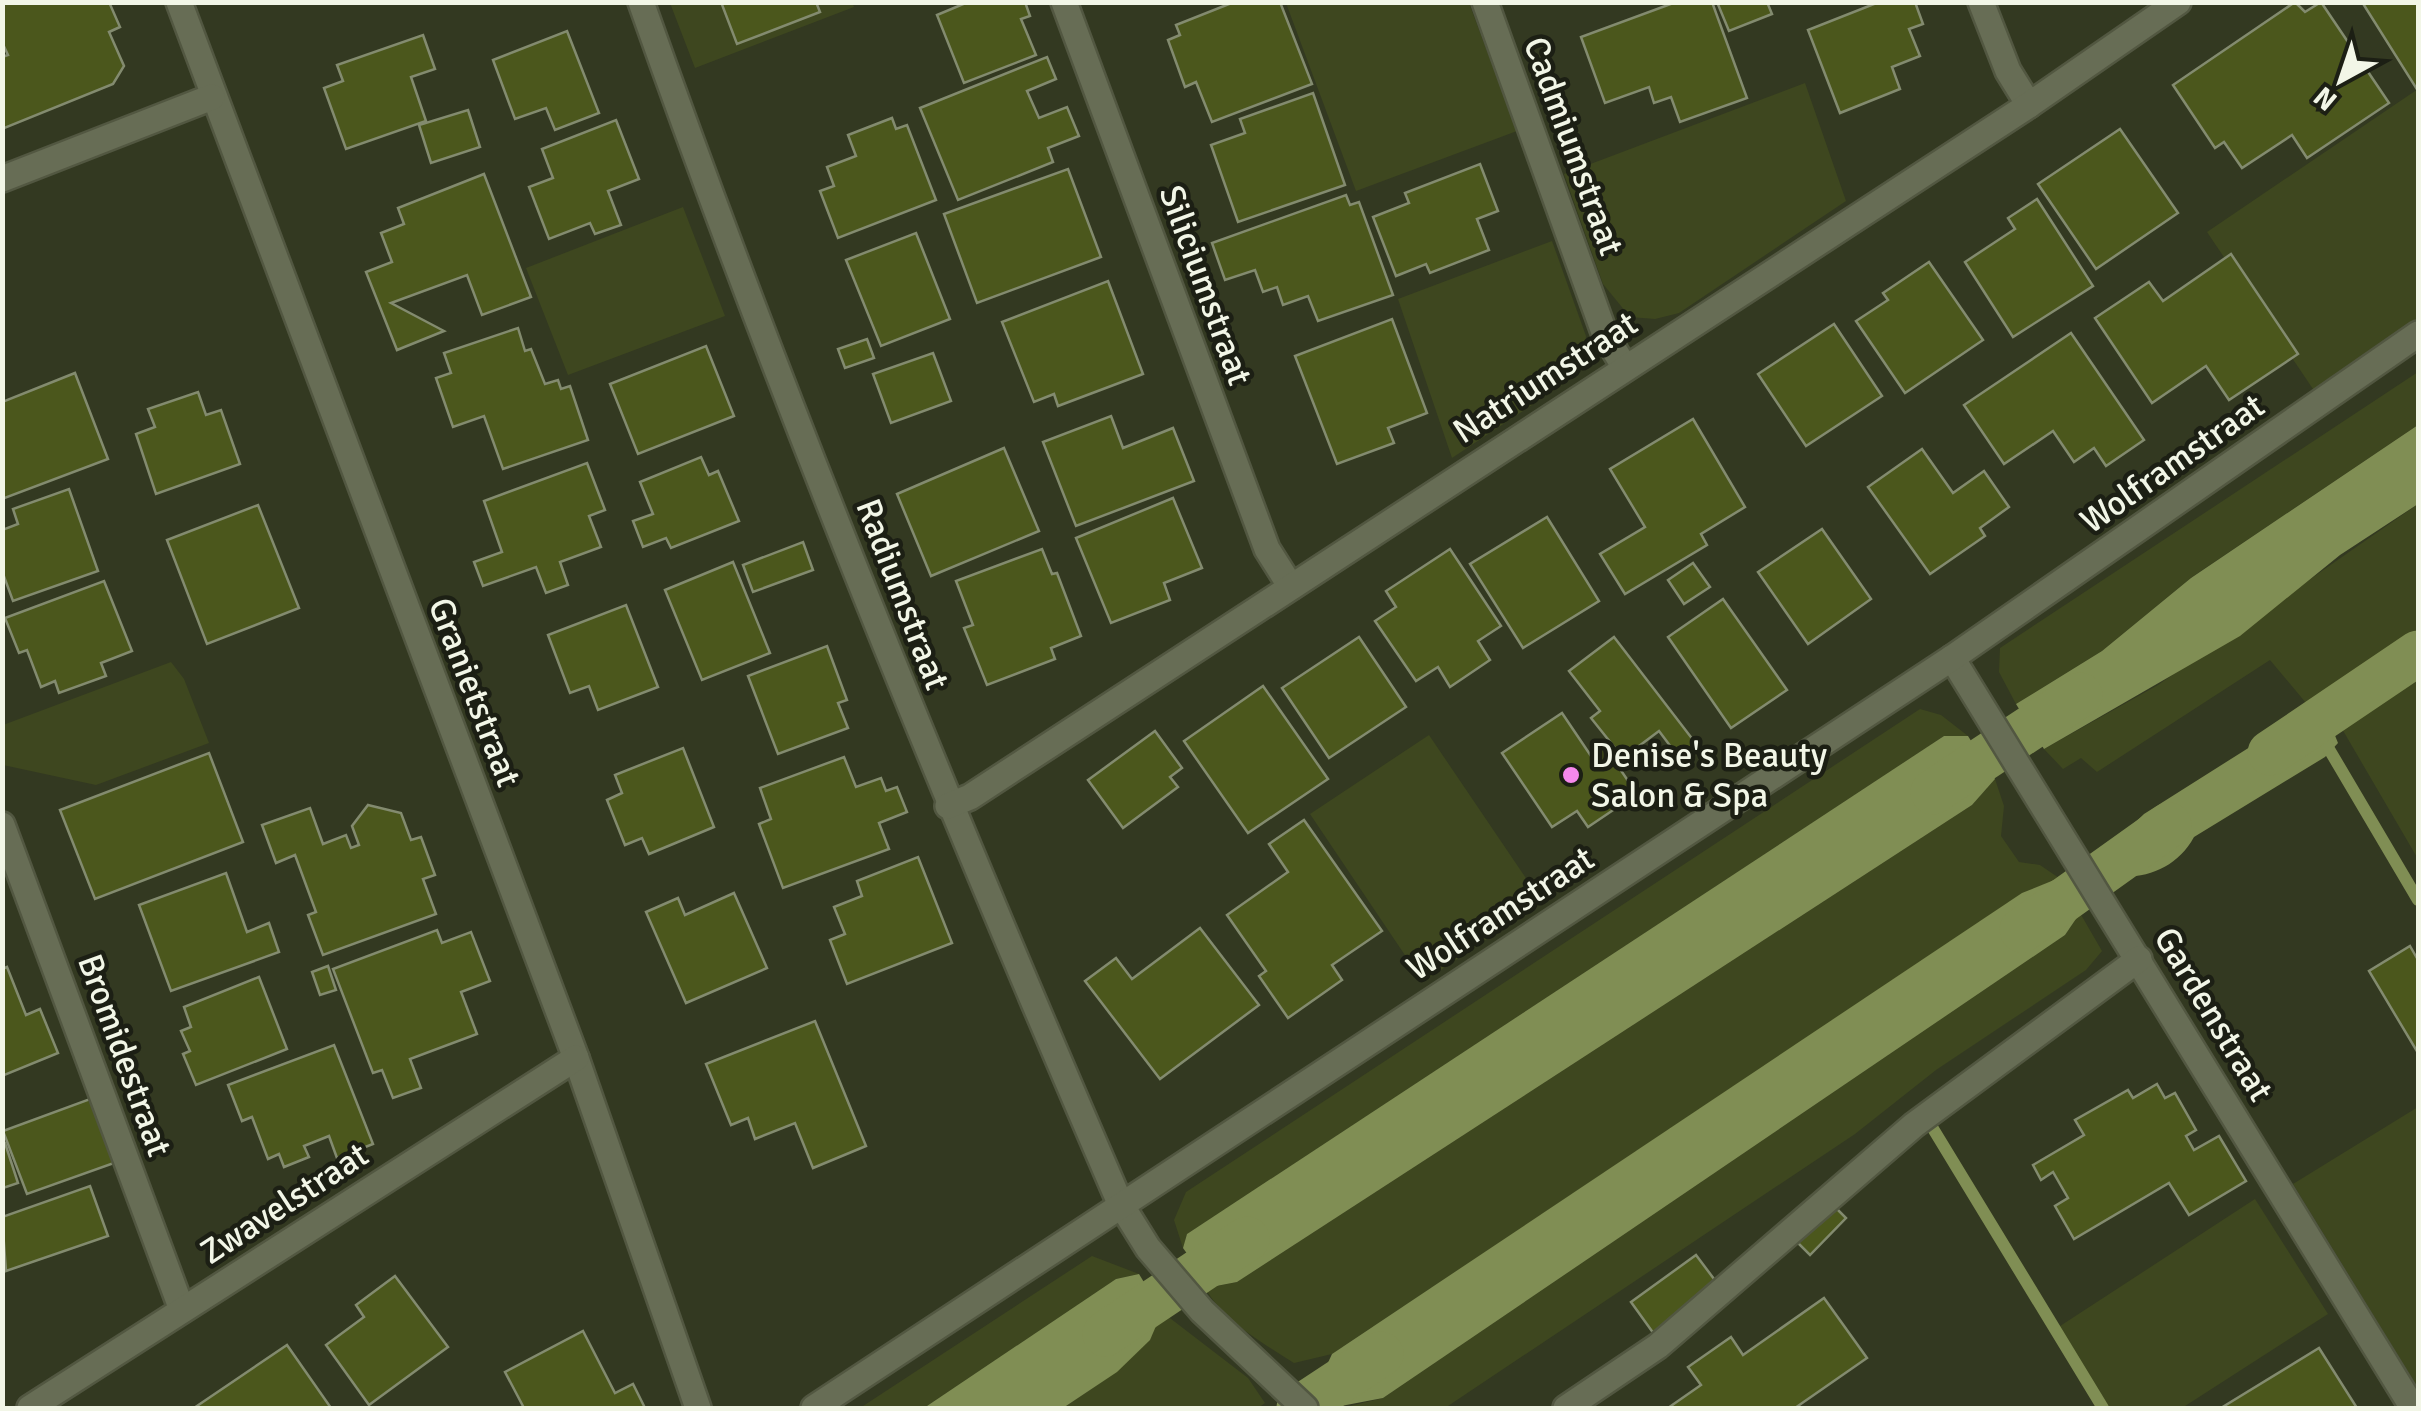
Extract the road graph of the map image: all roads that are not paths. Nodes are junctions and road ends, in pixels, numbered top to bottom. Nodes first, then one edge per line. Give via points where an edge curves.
1 (179, 2) edge
2 (641, 2) edge
3 (1064, 2) edge
4 (1484, 2) edge
5 (1981, 2) edge
6 (2178, 2) edge
7 (212, 96) junction
8 (2028, 106) junction
9 (2, 179) edge
10 (2418, 334) edge
11 (1624, 366) junction
12 (1291, 587) junction
13 (1952, 658) junction
14 (948, 806) junction
15 (2, 825) edge
16 (2138, 959) junction
17 (576, 1058) junction
18 (1120, 1204) junction
19 (182, 1310) junction
20 (30, 1408) edge
21 (698, 1408) edge
22 (814, 1408) edge
23 (1305, 1408) edge
24 (1566, 1408) edge
25 (2413, 1408) edge

1 - 7 street, Granietstraat
2 - 14 street, Radiumstraat
3 - 12 street, Siliciumstraat via 1266,549
4 - 11 street, Cadmiumstraat via 1605,335
5 - 8 street
6 - 8 street, Natriumstraat
7 - 9 street
7 - 17 street, Granietstraat
8 - 11 street, Natriumstraat
10 - 13 street, Wolframstraat
11 - 12 street, Natriumstraat
12 - 14 street, Natriumstraat
13 - 16 street, Gardenstraat
13 - 18 street, Wolframstraat
14 - 18 street, Radiumstraat
15 - 19 street, Bromidestraat
16 - 24 street via 1914,1125 1658,1346
16 - 25 street, Gardenstraat
17 - 19 street, Zwavelstraat
17 - 21 street, Granietstraat
18 - 22 street, Wolframstraat
18 - 23 street, Radiumstraat via 1202,1311
19 - 20 street, Zwavelstraat

